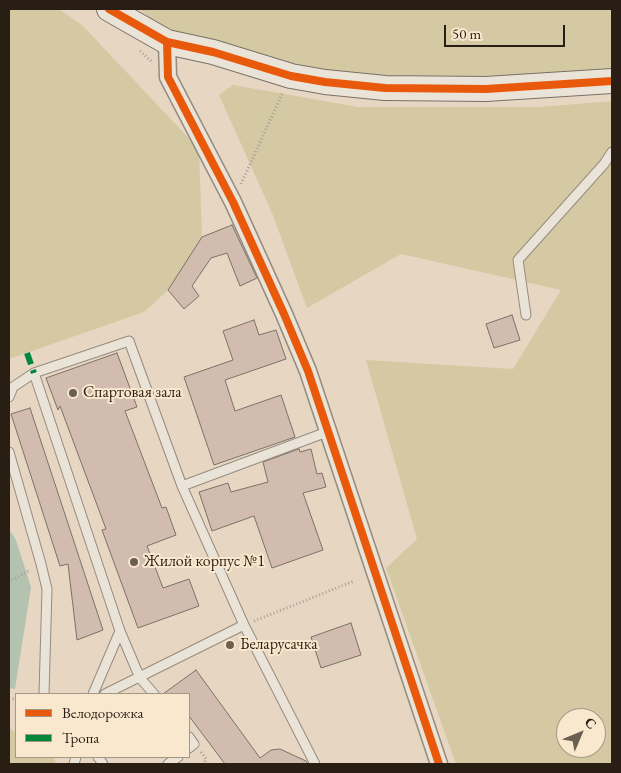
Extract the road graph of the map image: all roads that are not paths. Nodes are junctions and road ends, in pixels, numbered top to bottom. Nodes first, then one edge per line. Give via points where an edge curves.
1 (109, 9) edge
2 (167, 42) junction
3 (612, 81) edge
4 (612, 152) edge
5 (526, 315) dead end
6 (34, 374) junction
7 (9, 397) edge
8 (328, 432) junction
9 (9, 452) edge
10 (182, 486) junction
11 (244, 625) junction
12 (120, 632) junction
13 (140, 678) junction
14 (44, 693) edge
15 (93, 693) edge
16 (107, 693) edge
17 (153, 693) edge
18 (315, 764) edge
19 (439, 764) edge

1 - 2 street
2 - 3 street via 213,52 290,76 376,87 486,89
2 - 8 street via 168,77 258,255 308,371
4 - 5 lane via 518,260
6 - 7 lane via 13,387
6 - 10 lane via 129,341
6 - 12 lane
8 - 10 lane
8 - 19 street
9 - 14 lane via 47,590
10 - 11 lane
11 - 13 lane
11 - 18 lane
12 - 13 lane
12 - 15 lane
13 - 16 lane
13 - 17 lane

